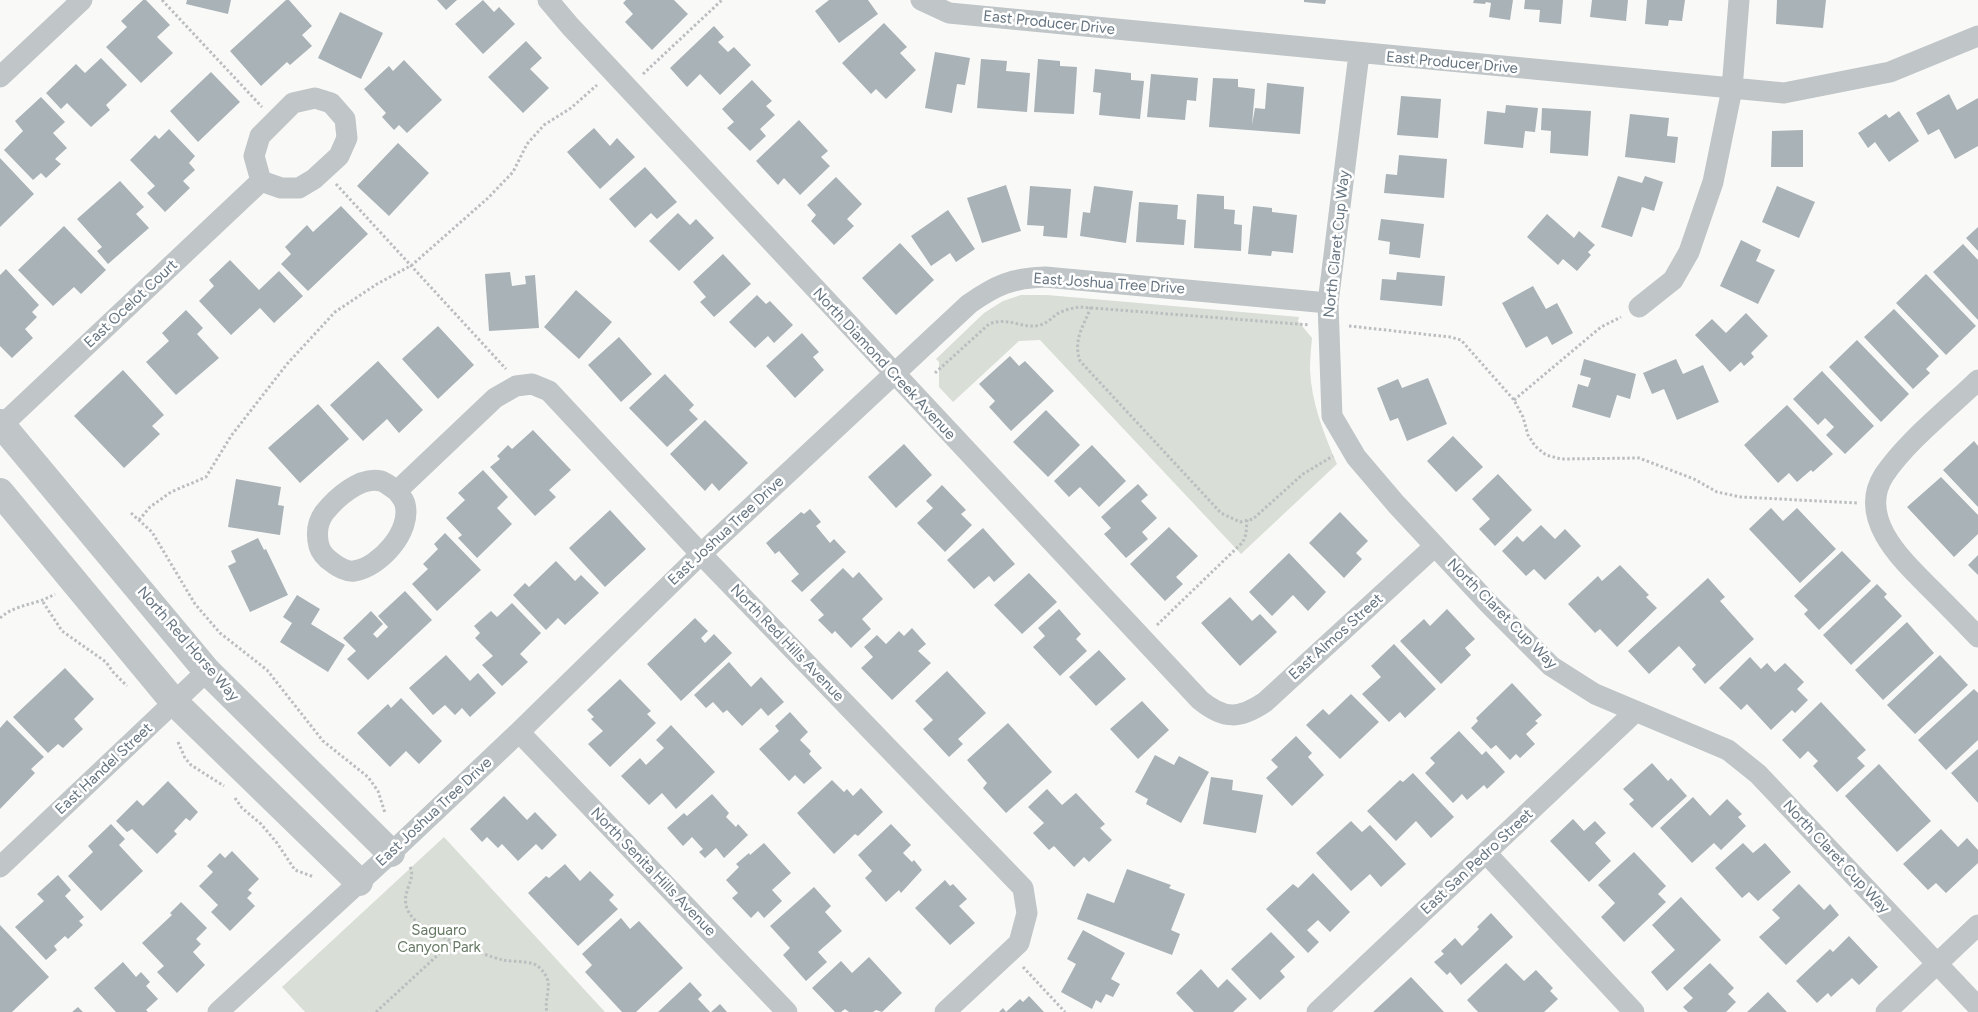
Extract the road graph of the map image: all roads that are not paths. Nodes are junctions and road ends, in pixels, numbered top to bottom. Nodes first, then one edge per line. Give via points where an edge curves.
1 (82, 0) edge
2 (548, 0) edge
3 (920, 0) edge
4 (1739, 0) edge
5 (1978, 36) edge
6 (1359, 54) junction
7 (0, 77) edge
8 (1732, 89) junction
9 (261, 181) junction
10 (1328, 303) junction
11 (1640, 307) road end
12 (894, 374) junction
13 (1978, 380) edge
14 (1, 425) edge
15 (397, 491) junction
16 (0, 492) edge
17 (1435, 546) junction
18 (701, 554) junction
19 (1978, 637) edge
20 (207, 671) junction
21 (174, 702) junction
22 (1636, 712) junction
23 (1230, 715) joint
24 (519, 732) junction
25 (1486, 853) junction
26 (400, 858) junction
27 (0, 867) edge
28 (359, 882) junction
29 (1978, 924) edge
30 (1937, 963) junction
31 (1978, 1007) edge
32 (218, 1012) edge
33 (787, 1012) edge
34 (945, 1012) edge
35 (1317, 1012) edge
36 (1634, 1012) edge
37 (1886, 1012) edge

1 - 7 street
2 - 12 street, North Diamond Creek Avenue
3 - 6 street, East Producer Drive via 949,13
4 - 8 street
5 - 8 street, East Producer Drive via 1890,72 1784,93
6 - 8 street, East Producer Drive
6 - 10 street, North Claret Cup Way
8 - 11 street via 1713,182 1689,252 1673,280
9 - 9 street via 281,188 299,188 339,156 347,138 345,119 331,103 315,98 293,103 260,136 254,156
9 - 14 street, East Ocelot Court
10 - 12 street, East Joshua Tree Drive via 1045,277 1025,278 1006,282 986,292
10 - 17 street, North Claret Cup Way via 1332,416 1350,448
12 - 18 street, East Joshua Tree Drive
12 - 23 street, North Diamond Creek Avenue via 1200,700 1213,710
13 - 19 street via 1901,453 1884,476 1875,504 1879,523 1890,544
14 - 20 street, North Red Horse Way
15 - 15 street via 405,504 405,522 397,541 372,564 353,571 328,560 320,549 317,536 319,521 326,511 354,486 368,480 382,481
15 - 18 street, North Red Hills Avenue via 495,398 516,386 532,384 549,391
16 - 21 street
17 - 22 street, North Claret Cup Way via 1551,666 1595,694
17 - 23 street, East Almos Street via 1265,702 1249,713
18 - 24 street, East Joshua Tree Drive
18 - 34 street, North Red Hills Avenue via 1023,888 1028,913 1019,943
20 - 21 street, East Handel Street
20 - 26 street, North Red Horse Way
21 - 27 street, East Handel Street
21 - 28 street
22 - 25 street, East San Pedro Street
22 - 30 street, North Claret Cup Way via 1728,750 1758,774
24 - 26 street, East Joshua Tree Drive
24 - 33 street, North Senita Hills Avenue
25 - 35 street, East San Pedro Street
25 - 36 street
26 - 28 street, East Joshua Tree Drive
28 - 32 street, East Joshua Tree Drive
29 - 30 street
30 - 31 street, North Claret Cup Way
30 - 37 street

